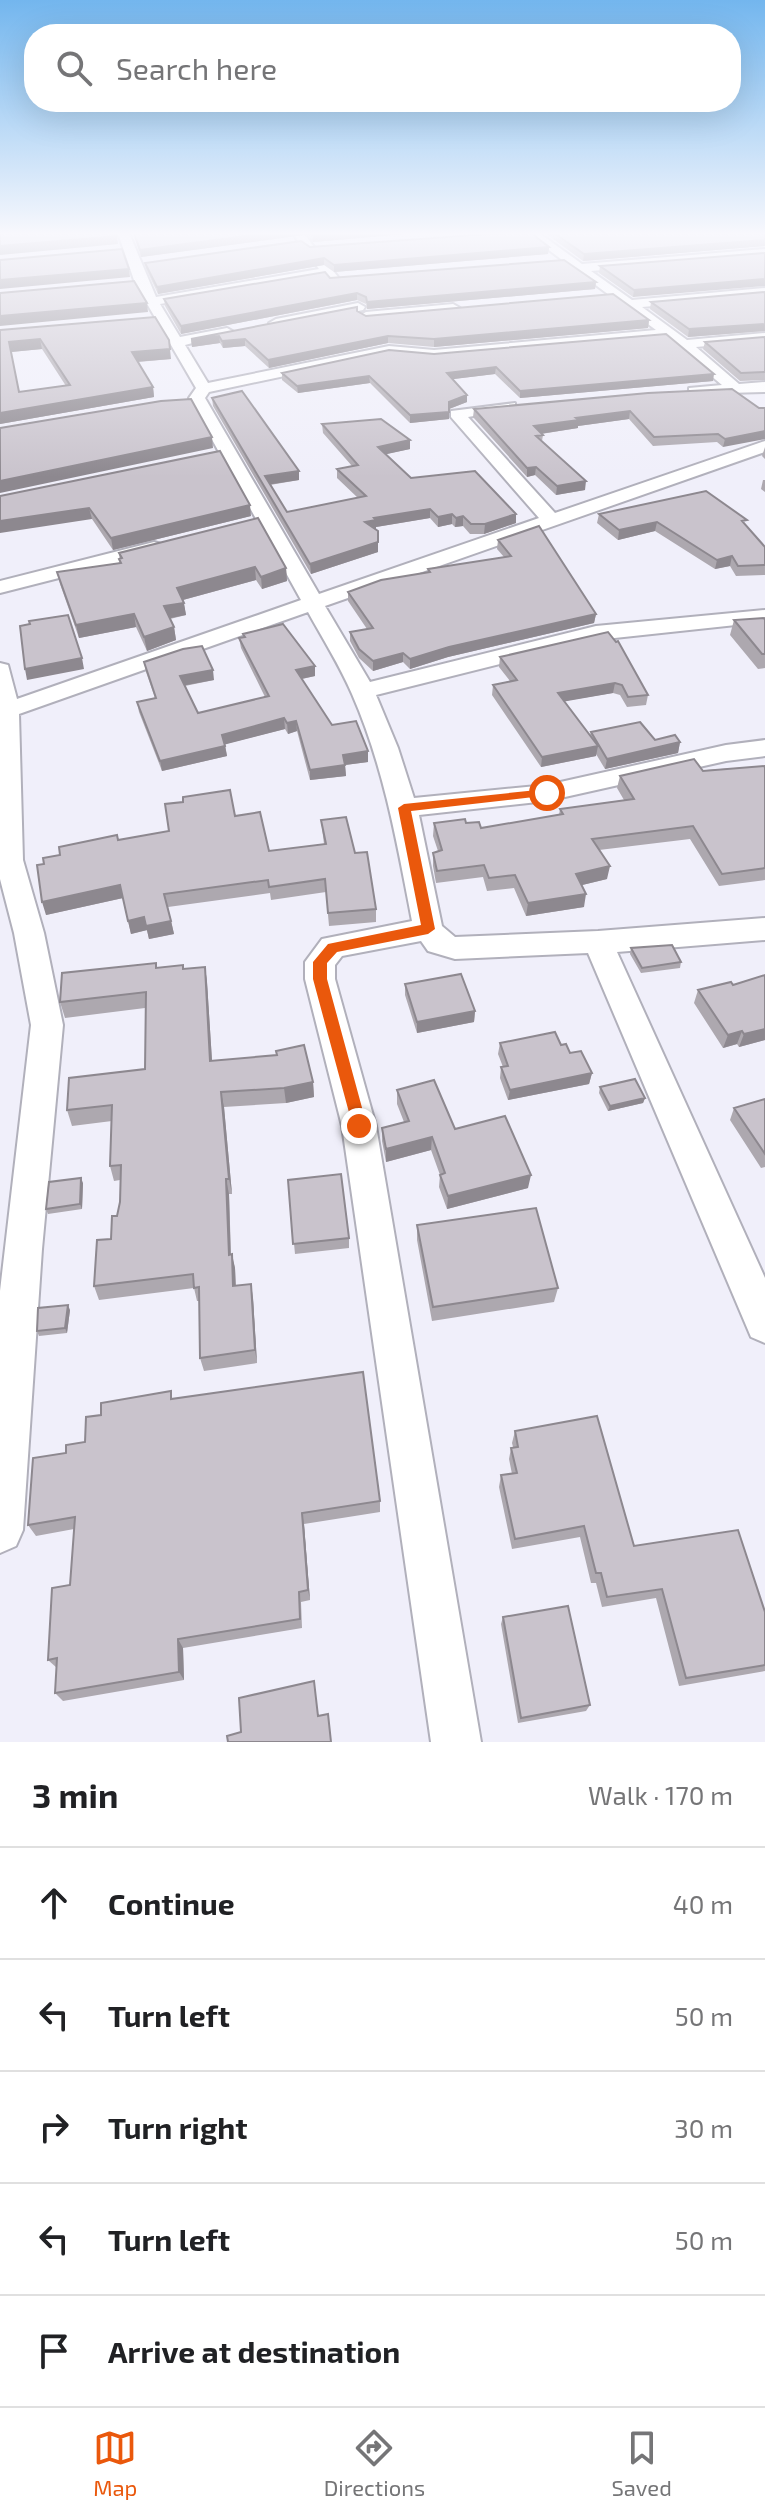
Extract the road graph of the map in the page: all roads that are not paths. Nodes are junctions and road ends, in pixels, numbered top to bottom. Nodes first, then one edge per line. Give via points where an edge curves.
1 (155, 314) edge
2 (315, 314) edge
3 (340, 314) edge
4 (372, 314) edge
5 (646, 314) edge
6 (671, 333) junction
7 (765, 337) edge
8 (177, 342) junction
9 (684, 344) junction
10 (765, 387) edge
11 (737, 390) junction
12 (677, 392) edge
13 (194, 396) junction
14 (526, 405) edge
15 (765, 446) edge
16 (551, 520) junction
17 (179, 542) edge
18 (0, 587) edge
19 (315, 603) junction
20 (765, 616) edge
21 (0, 670) edge
22 (363, 691) junction
23 (7, 710) junction
24 (765, 748) edge
25 (404, 808) junction
26 (428, 929) junction
27 (765, 929) edge
28 (598, 942) junction
29 (765, 1323) edge
30 (0, 1530) edge
31 (456, 1742) edge

1 - 8 street
2 - 8 street
3 - 13 street
4 - 6 street via 434,354
5 - 6 street
6 - 9 street
7 - 9 street
8 - 13 street
9 - 11 street
10 - 11 street
11 - 12 street
13 - 19 street via 219,454
14 - 16 street via 457,414
15 - 16 street
16 - 19 street
17 - 18 street
19 - 22 street
19 - 23 street
20 - 22 street via 596,633
21 - 23 street
22 - 25 street
23 - 30 street via 9,860 47,1025
24 - 25 street via 547,793
25 - 26 street
26 - 28 street via 439,943 455,948
26 - 31 street via 333,947 320,962 320,979 359,1126
27 - 28 street
28 - 29 street

